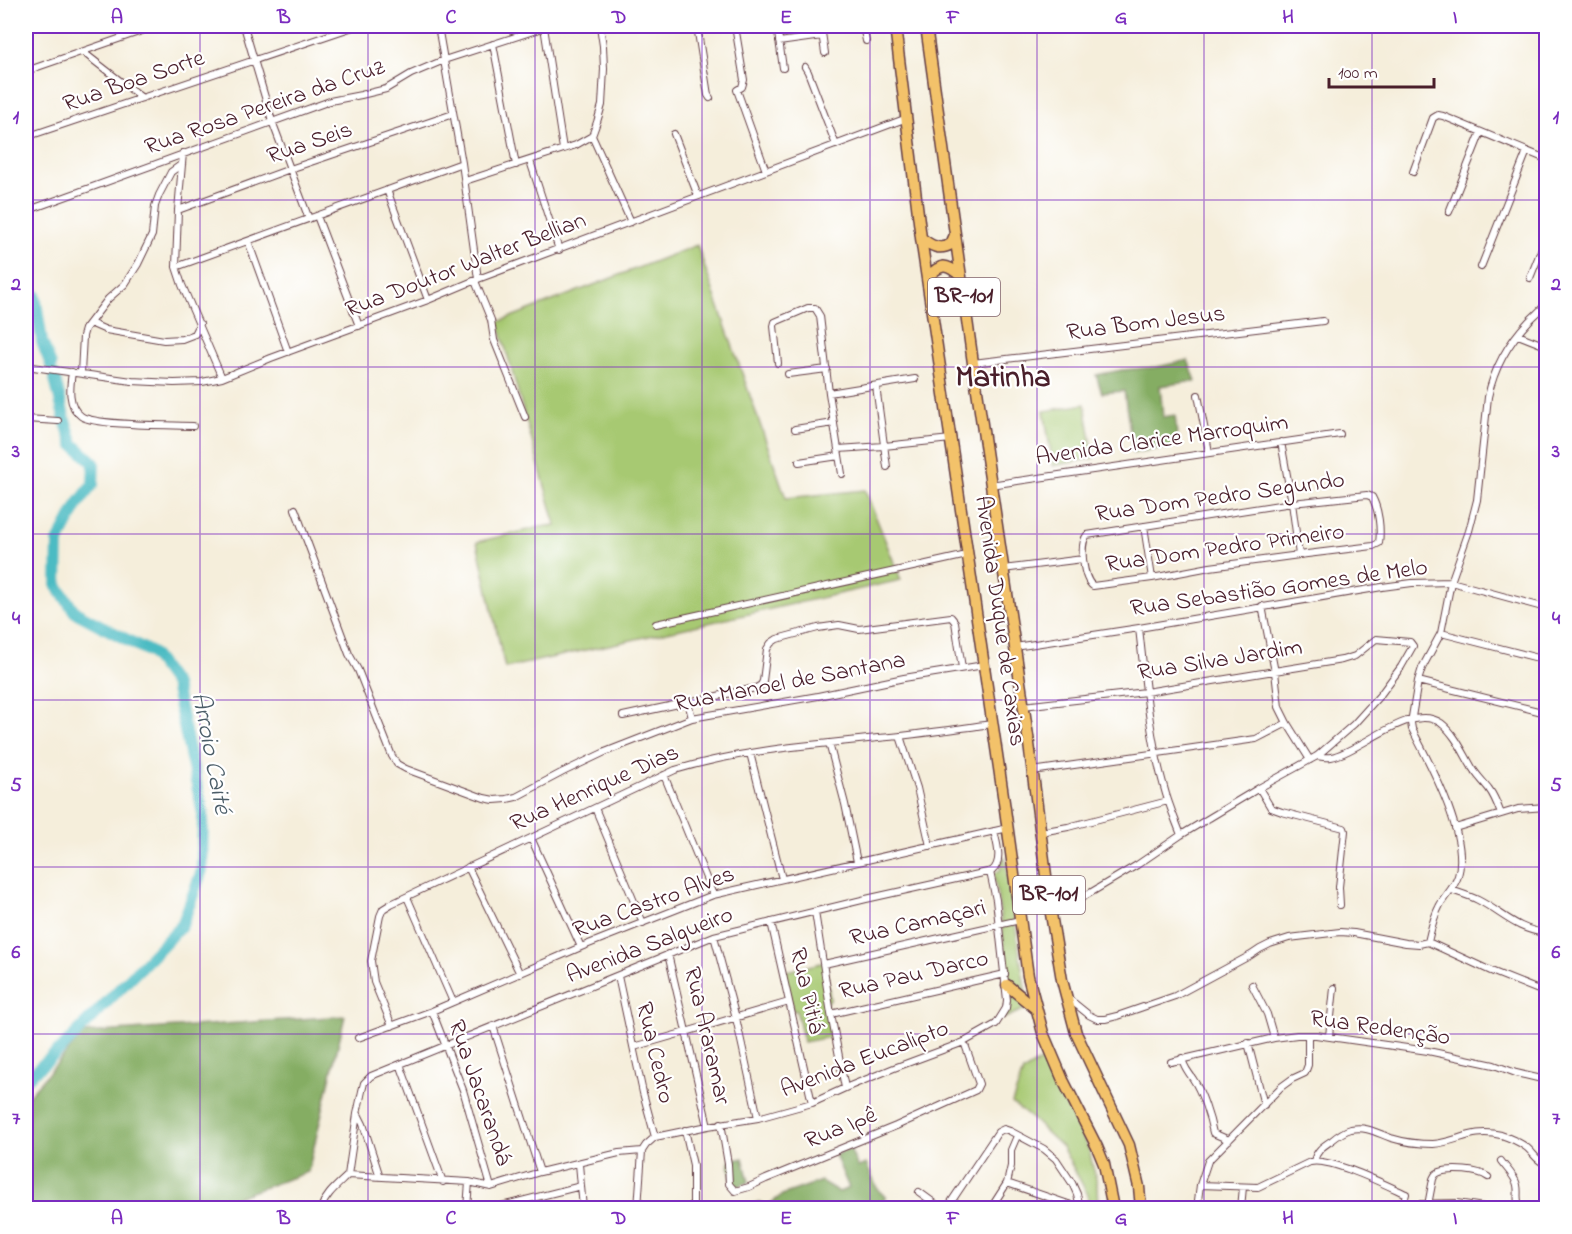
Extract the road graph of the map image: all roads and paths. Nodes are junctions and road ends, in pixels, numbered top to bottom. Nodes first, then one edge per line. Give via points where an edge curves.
1 (156, 26) edge
2 (244, 26) edge
3 (356, 26) edge
4 (438, 26) edge
5 (546, 26) edge
6 (600, 26) edge
7 (696, 26) edge
8 (735, 26) edge
9 (777, 26) edge
10 (821, 26) edge
11 (833, 26) edge
12 (863, 26) edge
13 (895, 26) edge
14 (926, 26) edge
15 (146, 27) edge
16 (822, 36) junction
17 (866, 41) dead end
18 (779, 42) junction
19 (493, 44) junction
20 (83, 52) junction
21 (825, 53) dead end
22 (254, 60) junction
23 (444, 60) junction
24 (805, 67) dead end
25 (783, 68) dead end
26 (26, 71) edge
27 (142, 98) junction
28 (710, 98) dead end
29 (453, 114) junction
30 (907, 118) junction
31 (272, 121) junction
32 (1481, 132) junction
33 (674, 134) dead end
34 (592, 136) junction
35 (26, 137) edge
36 (836, 146) junction
37 (563, 149) junction
38 (1527, 151) junction
39 (183, 153) junction
40 (1546, 159) edge
41 (530, 161) junction
42 (462, 163) junction
43 (182, 164) junction
44 (516, 165) junction
45 (290, 169) junction
46 (766, 171) junction
47 (1413, 172) dead end
48 (465, 181) junction
49 (387, 190) junction
50 (698, 196) junction
51 (178, 210) junction
52 (26, 211) edge
53 (1449, 212) dead end
54 (317, 216) junction
55 (309, 219) junction
56 (631, 222) junction
57 (955, 235) junction
58 (921, 238) junction
59 (1546, 238) edge
60 (248, 241) junction
61 (559, 250) junction
62 (176, 267) junction
63 (1481, 267) dead end
64 (961, 276) junction
65 (927, 278) junction
66 (1530, 278) dead end
67 (477, 280) junction
68 (428, 300) junction
69 (1546, 304) edge
70 (1323, 321) dead end
71 (90, 323) junction
72 (200, 324) junction
73 (359, 326) junction
74 (1518, 335) junction
75 (1546, 346) edge
76 (288, 351) junction
77 (778, 363) dead end
78 (973, 363) junction
79 (26, 366) edge
80 (827, 369) junction
81 (72, 372) junction
82 (81, 373) junction
83 (788, 374) dead end
84 (222, 378) junction
85 (915, 379) dead end
86 (876, 386) junction
87 (829, 393) junction
88 (1198, 394) dead end
89 (525, 417) dead end
90 (26, 419) edge
91 (58, 421) dead end
92 (834, 423) junction
93 (193, 426) dead end
94 (795, 429) dead end
95 (1340, 434) dead end
96 (951, 439) junction
97 (1281, 442) junction
98 (884, 446) junction
99 (839, 452) junction
100 (1209, 452) junction
101 (799, 462) dead end
102 (887, 467) dead end
103 (842, 474) dead end
104 (990, 485) junction
105 (1292, 503) junction
106 (295, 509) dead end
107 (1144, 526) junction
108 (1083, 543) joint
109 (1372, 546) joint
110 (967, 555) junction
111 (1299, 555) junction
112 (1083, 559) junction
113 (1003, 569) junction
114 (1152, 578) junction
115 (1451, 582) junction
116 (1262, 606) junction
117 (1546, 608) edge
118 (656, 624) dead end
119 (1139, 628) junction
120 (1441, 633) junction
121 (1014, 647) junction
122 (1546, 660) edge
123 (984, 665) junction
124 (962, 668) junction
125 (1275, 672) junction
126 (1418, 681) junction
127 (1146, 692) junction
128 (688, 702) junction
129 (1023, 706) junction
130 (1546, 713) edge
131 (623, 716) dead end
132 (692, 718) junction
133 (1411, 720) junction
134 (1287, 723) junction
135 (992, 724) junction
136 (900, 736) junction
137 (829, 743) junction
138 (750, 753) junction
139 (1156, 753) junction
140 (1317, 756) junction
141 (1310, 760) junction
142 (1032, 771) junction
143 (664, 775) junction
144 (1259, 788) junction
145 (1168, 801) junction
146 (1546, 807) edge
147 (595, 808) junction
148 (1501, 814) junction
149 (1008, 828) junction
150 (1455, 828) junction
151 (994, 831) junction
152 (1041, 832) junction
153 (1181, 835) junction
154 (531, 838) junction
155 (930, 846) junction
156 (857, 862) junction
157 (468, 867) junction
158 (990, 872) junction
159 (782, 879) junction
160 (1451, 890) junction
161 (713, 895) junction
162 (407, 897) junction
163 (1340, 905) dead end
164 (815, 912) junction
165 (1051, 914) junction
166 (1020, 920) junction
167 (771, 922) junction
168 (643, 923) junction
169 (998, 924) junction
170 (1546, 933) edge
171 (714, 936) junction
172 (1428, 942) junction
173 (581, 947) junction
174 (668, 954) junction
175 (824, 964) junction
176 (520, 974) junction
177 (1005, 974) junction
178 (618, 976) junction
179 (1252, 985) dead end
180 (1006, 986) junction
181 (1334, 988) dead end
182 (1546, 993) edge
183 (1065, 996) junction
184 (453, 1002) junction
185 (789, 1002) junction
186 (1036, 1009) junction
187 (432, 1011) junction
188 (831, 1014) junction
189 (736, 1018) junction
190 (392, 1026) junction
191 (493, 1026) junction
192 (686, 1033) junction
193 (1308, 1035) junction
194 (1329, 1036) junction
195 (358, 1038) dead end
196 (1274, 1038) junction
197 (964, 1041) junction
198 (1248, 1043) junction
199 (446, 1046) junction
200 (634, 1047) junction
201 (1182, 1058) junction
202 (1171, 1062) dead end
203 (399, 1064) junction
204 (1546, 1080) edge
205 (845, 1088) junction
206 (812, 1103) junction
207 (1264, 1104) junction
208 (357, 1114) junction
209 (758, 1118) junction
210 (721, 1123) junction
211 (708, 1125) junction
212 (685, 1130) junction
213 (1017, 1136) junction
214 (655, 1137) junction
215 (1229, 1140) junction
216 (642, 1151) junction
217 (1314, 1161) junction
218 (1501, 1161) dead end
219 (579, 1164) junction
220 (1546, 1164) edge
221 (540, 1172) junction
222 (348, 1175) junction
223 (380, 1177) junction
224 (1488, 1177) dead end
225 (443, 1182) junction
226 (469, 1182) junction
227 (1007, 1183) junction
228 (1200, 1185) junction
229 (581, 1186) junction
230 (492, 1187) junction
231 (1243, 1187) junction
232 (919, 1192) dead end
233 (526, 1201) junction
234 (1428, 1203) junction
235 (1403, 1206) edge
236 (1080, 1208) edge
237 (321, 1209) edge
238 (467, 1209) edge
239 (493, 1209) edge
240 (526, 1209) edge
241 (583, 1209) edge
242 (638, 1209) edge
243 (693, 1209) edge
244 (941, 1209) edge
245 (947, 1209) edge
246 (991, 1209) edge
247 (1113, 1209) edge
248 (1141, 1209) edge
249 (1197, 1209) edge
250 (1241, 1209) edge
251 (1491, 1209) edge
252 (1521, 1209) edge

1 - 15 street
2 - 22 street
3 - 22 street, Rua Boa Sorte
4 - 23 street
5 - 19 street, Rua Rosa Pereira da Cruz
5 - 37 street
6 - 34 street via 603,88
7 - 28 street
8 - 46 street via 744,80 737,90
9 - 18 street
10 - 11 street
10 - 16 street
12 - 17 street
13 - 30 highway, Avenida Duque de Caxias / BR-101
14 - 57 highway, Avenida Duque de Caxias / BR-101
15 - 20 street
16 - 18 street
16 - 21 street
18 - 25 street
19 - 23 street, Rua Rosa Pereira da Cruz
19 - 44 street
20 - 26 street
20 - 27 street
22 - 27 street, Rua Boa Sorte
22 - 31 street
23 - 29 street
23 - 31 street, Rua Rosa Pereira da Cruz via 386,89 330,101
24 - 36 street
27 - 35 street, Rua Boa Sorte
29 - 42 street
29 - 45 street, Rua Seis
30 - 36 street, Rua Doutor Walter Bellian
30 - 58 highway, Avenida Duque de Caxias / BR-101
31 - 39 street, Rua Rosa Pereira da Cruz
31 - 45 street
32 - 38 street
32 - 47 street via 1438,115 1433,118
32 - 53 street
33 - 50 street
34 - 37 street
34 - 56 street
36 - 46 street, Rua Doutor Walter Bellian
37 - 41 street
38 - 40 street
38 - 63 street
39 - 43 street
39 - 52 street, Rua Rosa Pereira da Cruz
41 - 44 street
41 - 61 street
42 - 48 street
42 - 49 street
43 - 51 street
43 - 71 street via 171,172 159,195 152,235 138,264
44 - 48 street
45 - 51 street, Rua Seis
45 - 55 street
46 - 50 street, Rua Doutor Walter Bellian
48 - 67 street
49 - 54 street
49 - 68 street
50 - 56 street, Rua Doutor Walter Bellian
51 - 62 street
54 - 55 street
54 - 73 street
55 - 60 street
56 - 61 street, Rua Doutor Walter Bellian
57 - 58 highway via 951,244 941,248
57 - 64 highway, Avenida Duque de Caxias / BR-101
58 - 65 highway, Avenida Duque de Caxias / BR-101
59 - 66 street
60 - 62 street
60 - 76 street
61 - 67 street, Rua Doutor Walter Bellian
62 - 72 street
64 - 65 highway via 943,266
64 - 78 highway, Avenida Duque de Caxias / BR-101
65 - 96 highway, Avenida Duque de Caxias / BR-101
67 - 68 street, Rua Doutor Walter Bellian
67 - 89 street via 494,340
68 - 73 street, Rua Doutor Walter Bellian
69 - 74 street
70 - 78 street, Rua Bom Jesus
71 - 72 street via 106,330 164,340 195,334
71 - 82 street via 83,336
72 - 84 street
73 - 76 street, Rua Doutor Walter Bellian
74 - 75 street
74 - 115 street via 1492,380 1477,500
76 - 84 street, Rua Doutor Walter Bellian
77 - 80 street via 775,322 812,307 820,316
78 - 104 highway, Avenida Duque de Caxias / BR-101
79 - 81 street, Rua Doutor Walter Bellian
80 - 83 street
80 - 87 street
81 - 82 street, Rua Doutor Walter Bellian
81 - 93 street via 70,396 83,417
82 - 84 street, Rua Doutor Walter Bellian via 174,383
85 - 86 street
86 - 87 street
86 - 98 street
87 - 92 street
88 - 100 street
90 - 91 street
92 - 94 street
92 - 99 street
95 - 97 street, Avenida Clarice Marroquim
96 - 98 street
96 - 110 highway, Avenida Duque de Caxias / BR-101
97 - 100 street, Avenida Clarice Marroquim
97 - 105 street
98 - 99 street
98 - 102 street
99 - 101 street
99 - 103 street
100 - 104 street, Avenida Clarice Marroquim
104 - 113 highway, Avenida Duque de Caxias / BR-101
105 - 107 street, Rua Dom Pedro Segundo
105 - 109 street, Rua Dom Pedro Segundo via 1372,497 1379,526 1379,543
105 - 111 street
106 - 132 street, Rua Manoel de Santana via 384,740 392,756 406,770 484,798 507,799 605,752
107 - 108 street, Rua Dom Pedro Segundo via 1087,535
107 - 114 street
108 - 112 street, Rua Dom Pedro Primeiro
109 - 111 street, Rua Dom Pedro Primeiro
110 - 118 street
110 - 123 highway, Avenida Duque de Caxias / BR-101
111 - 114 street, Rua Dom Pedro Primeiro
112 - 113 street
112 - 114 street, Rua Dom Pedro Primeiro via 1087,579 1093,586
113 - 121 highway, Avenida Duque de Caxias / BR-101
115 - 116 street, Rua Sebastião Gomes de Melo via 1382,587
115 - 117 street, Rua Sebastião Gomes de Melo
115 - 120 street
116 - 119 street, Rua Sebastião Gomes de Melo
116 - 125 street
119 - 121 street, Rua Sebastião Gomes de Melo
119 - 127 street
120 - 122 street
120 - 126 street
121 - 129 highway, Avenida Duque de Caxias / BR-101
123 - 124 street, Rua Manoel de Santana
123 - 135 highway, Avenida Duque de Caxias / BR-101
124 - 128 street via 955,621 951,617 859,629 839,625 774,640 767,649 761,685
124 - 132 street, Rua Manoel de Santana
125 - 127 street, Rua Silva Jardim
125 - 134 street via 1279,707
125 - 140 street, Rua Silva Jardim via 1349,658 1377,639 1410,642 1413,646 1388,685 1354,724
126 - 130 street
126 - 133 street
127 - 129 street, Rua Silva Jardim
127 - 139 street
128 - 131 street
128 - 132 street
129 - 142 highway, Avenida Duque de Caxias / BR-101
133 - 140 street via 1333,757
133 - 148 street via 1434,720 1446,729 1494,797
133 - 150 street
134 - 139 street via 1256,740
134 - 141 street
135 - 136 street, Rua Henrique Dias
135 - 149 highway, Avenida Duque de Caxias / BR-101
136 - 137 street, Rua Henrique Dias
136 - 155 street
137 - 138 street, Rua Henrique Dias
137 - 156 street
138 - 143 street, Rua Henrique Dias via 712,759
138 - 159 street
139 - 142 street
139 - 145 street
140 - 141 street
141 - 144 street
142 - 152 highway, Avenida Duque de Caxias / BR-101
143 - 147 street, Rua Henrique Dias
143 - 161 street
144 - 153 street
144 - 163 street via 1271,808 1344,828
145 - 152 street
145 - 153 street
146 - 148 street via 1518,808
147 - 154 street, Rua Henrique Dias
147 - 168 street
148 - 150 street
149 - 151 street, Rua Castro Alves
149 - 166 highway, Avenida Duque de Caxias / BR-101
150 - 160 street via 1460,862
151 - 155 street, Rua Castro Alves
151 - 158 street via 998,860
152 - 165 highway, Avenida Duque de Caxias / BR-101
153 - 165 street
154 - 157 street, Rua Henrique Dias
154 - 173 street
155 - 156 street, Rua Castro Alves
156 - 159 street, Rua Castro Alves
157 - 162 street, Rua Henrique Dias
157 - 176 street
158 - 164 street, Avenida Salgueiro
158 - 169 street, Avenida Eucalipto
159 - 161 street, Rua Castro Alves
160 - 170 street via 1477,899 1520,927
160 - 172 street via 1440,905
161 - 168 street, Rua Castro Alves
162 - 184 street
162 - 190 street, Rua Henrique Dias via 382,911 371,961 374,982
164 - 167 street, Avenida Salgueiro
164 - 175 street
165 - 183 highway, Avenida Duque de Caxias / BR-101
166 - 169 street, Rua Camaçari
166 - 186 highway, Avenida Duque de Caxias / BR-101
167 - 171 street, Avenida Salgueiro
167 - 185 street, Rua Pitiá
168 - 173 street, Rua Castro Alves
169 - 175 street, Rua Camaçari
169 - 177 street, Avenida Eucalipto
171 - 174 street, Avenida Salgueiro
171 - 189 street
172 - 182 street
172 - 183 street via 1406,943 1340,932 1289,938 1260,949 1175,996 1105,1019 1089,1015
173 - 176 street, Rua Castro Alves
174 - 178 street, Avenida Salgueiro
174 - 192 street, Rua Araramar
175 - 188 street
176 - 184 street, Rua Castro Alves
177 - 180 street, Avenida Eucalipto
177 - 188 street, Rua Pau Darco
178 - 191 street, Avenida Salgueiro
178 - 200 street, Rua Cedro
179 - 196 street
180 - 186 highway
180 - 197 street, Avenida Eucalipto via 1006,1008 996,1024
181 - 194 street
183 - 248 highway, Avenida Duque de Caxias / BR-101 via 1076,1033 1129,1145
184 - 187 street, Rua Castro Alves
185 - 189 street
185 - 206 street, Rua Pitiá
186 - 247 highway, Avenida Duque de Caxias / BR-101 via 1052,1055 1104,1164
187 - 190 street, Rua Castro Alves
187 - 199 street, Rua Jacarandá
188 - 205 street
189 - 192 street
189 - 209 street
190 - 195 street, Rua Castro Alves
191 - 199 street, Avenida Salgueiro
191 - 221 street
192 - 200 street
192 - 211 street, Rua Araramar
193 - 194 street, Rua Redenção
193 - 196 street, Rua Redenção
193 - 207 street via 1305,1073 1281,1087
194 - 204 street, Rua Redenção via 1428,1051
196 - 198 street, Rua Redenção
197 - 205 street, Avenida Eucalipto
197 - 210 street, Rua Ipê via 979,1084 976,1090 749,1187 735,1191 729,1184
198 - 201 street, Rua Redenção
198 - 207 street
199 - 203 street, Avenida Salgueiro
199 - 230 street, Rua Jacarandá
200 - 214 street, Rua Cedro
201 - 202 street, Rua Redenção
201 - 215 street via 1198,1088 1212,1131
203 - 208 street, Avenida Salgueiro via 364,1083
203 - 225 street
205 - 206 street, Avenida Eucalipto
206 - 209 street, Avenida Eucalipto
207 - 215 street
208 - 222 street
208 - 223 street
209 - 210 street, Avenida Eucalipto
210 - 211 street, Avenida Eucalipto
211 - 212 street, Avenida Eucalipto
212 - 214 street, Avenida Eucalipto
212 - 243 street via 693,1165
213 - 227 street
213 - 236 street via 1056,1159 1072,1183
213 - 245 street via 1007,1130 998,1132
214 - 216 street
215 - 228 street via 1208,1161
216 - 219 street
216 - 242 street
217 - 220 street via 1318,1150 1344,1132 1366,1128 1395,1139 1428,1144 1489,1132 1519,1142
217 - 231 street via 1258,1187
217 - 235 street via 1349,1170 1406,1194
218 - 252 street via 1516,1182 1517,1204
219 - 221 street
219 - 229 street
221 - 230 street
222 - 223 street
222 - 237 street via 329,1192
223 - 225 street
224 - 234 street via 1475,1171 1440,1172 1434,1176
225 - 226 street
226 - 230 street
226 - 238 street
227 - 236 street
227 - 246 street
228 - 231 street
228 - 249 street
229 - 233 street
229 - 241 street
231 - 250 street
232 - 244 street
233 - 239 street
233 - 240 street
234 - 235 street
234 - 251 street

